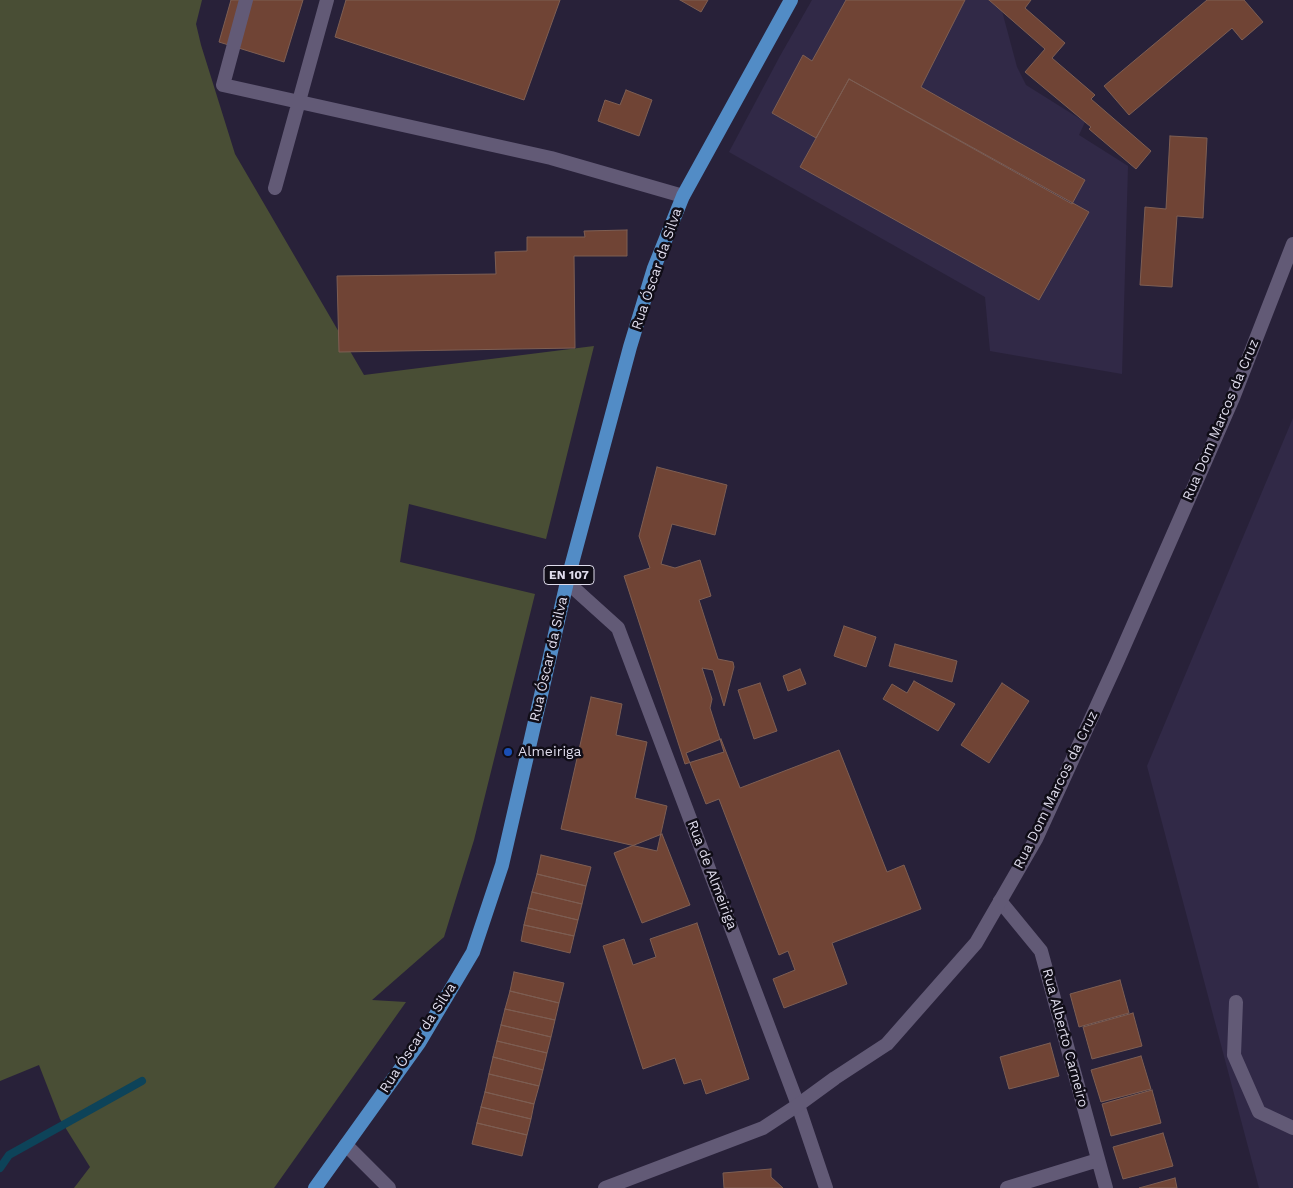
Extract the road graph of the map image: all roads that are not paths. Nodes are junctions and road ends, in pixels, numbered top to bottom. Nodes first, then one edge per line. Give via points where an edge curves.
1 (246, 0) edge
2 (327, 0) edge
3 (791, 0) edge
4 (298, 102) junction
5 (274, 188) dead end
6 (683, 196) junction
7 (1293, 244) edge
8 (567, 582) junction
9 (1000, 901) junction
10 (1236, 1002) dead end
11 (798, 1105) junction
12 (1293, 1128) edge
13 (346, 1145) junction
14 (1098, 1160) junction
15 (623, 1184) edge
16 (315, 1188) edge
17 (389, 1188) edge
18 (605, 1188) edge
19 (826, 1188) edge
20 (1007, 1188) edge
21 (1106, 1188) edge

1 - 4 street via 222,85
2 - 4 street
3 - 6 main road, Rua Óscar da Silva / EN 107
4 - 5 street
4 - 6 street via 551,158
6 - 8 main road, Rua Óscar da Silva / EN 107 via 654,268 630,347
7 - 9 street, Rua Dom Marcos da Cruz via 1233,398 1117,662 1036,839
8 - 11 street, Rua de Almeiriga via 618,628
8 - 13 main road, Rua Óscar da Silva / EN 107 via 502,865 473,952 419,1043
9 - 11 street, Rua Dom Marcos da Cruz via 976,943 886,1044
9 - 14 street, Rua Alberto Carneiro via 1040,951
10 - 12 street via 1234,1055 1260,1112
11 - 15 street, Rua Dom Marcos da Cruz via 763,1128
11 - 19 street, Rua de Almeiriga
13 - 16 main road, Rua Óscar da Silva / EN 107
13 - 17 street
14 - 20 street
14 - 21 street, Rua Alberto Carneiro
15 - 18 street, Rua Dom Marcos da Cruz

